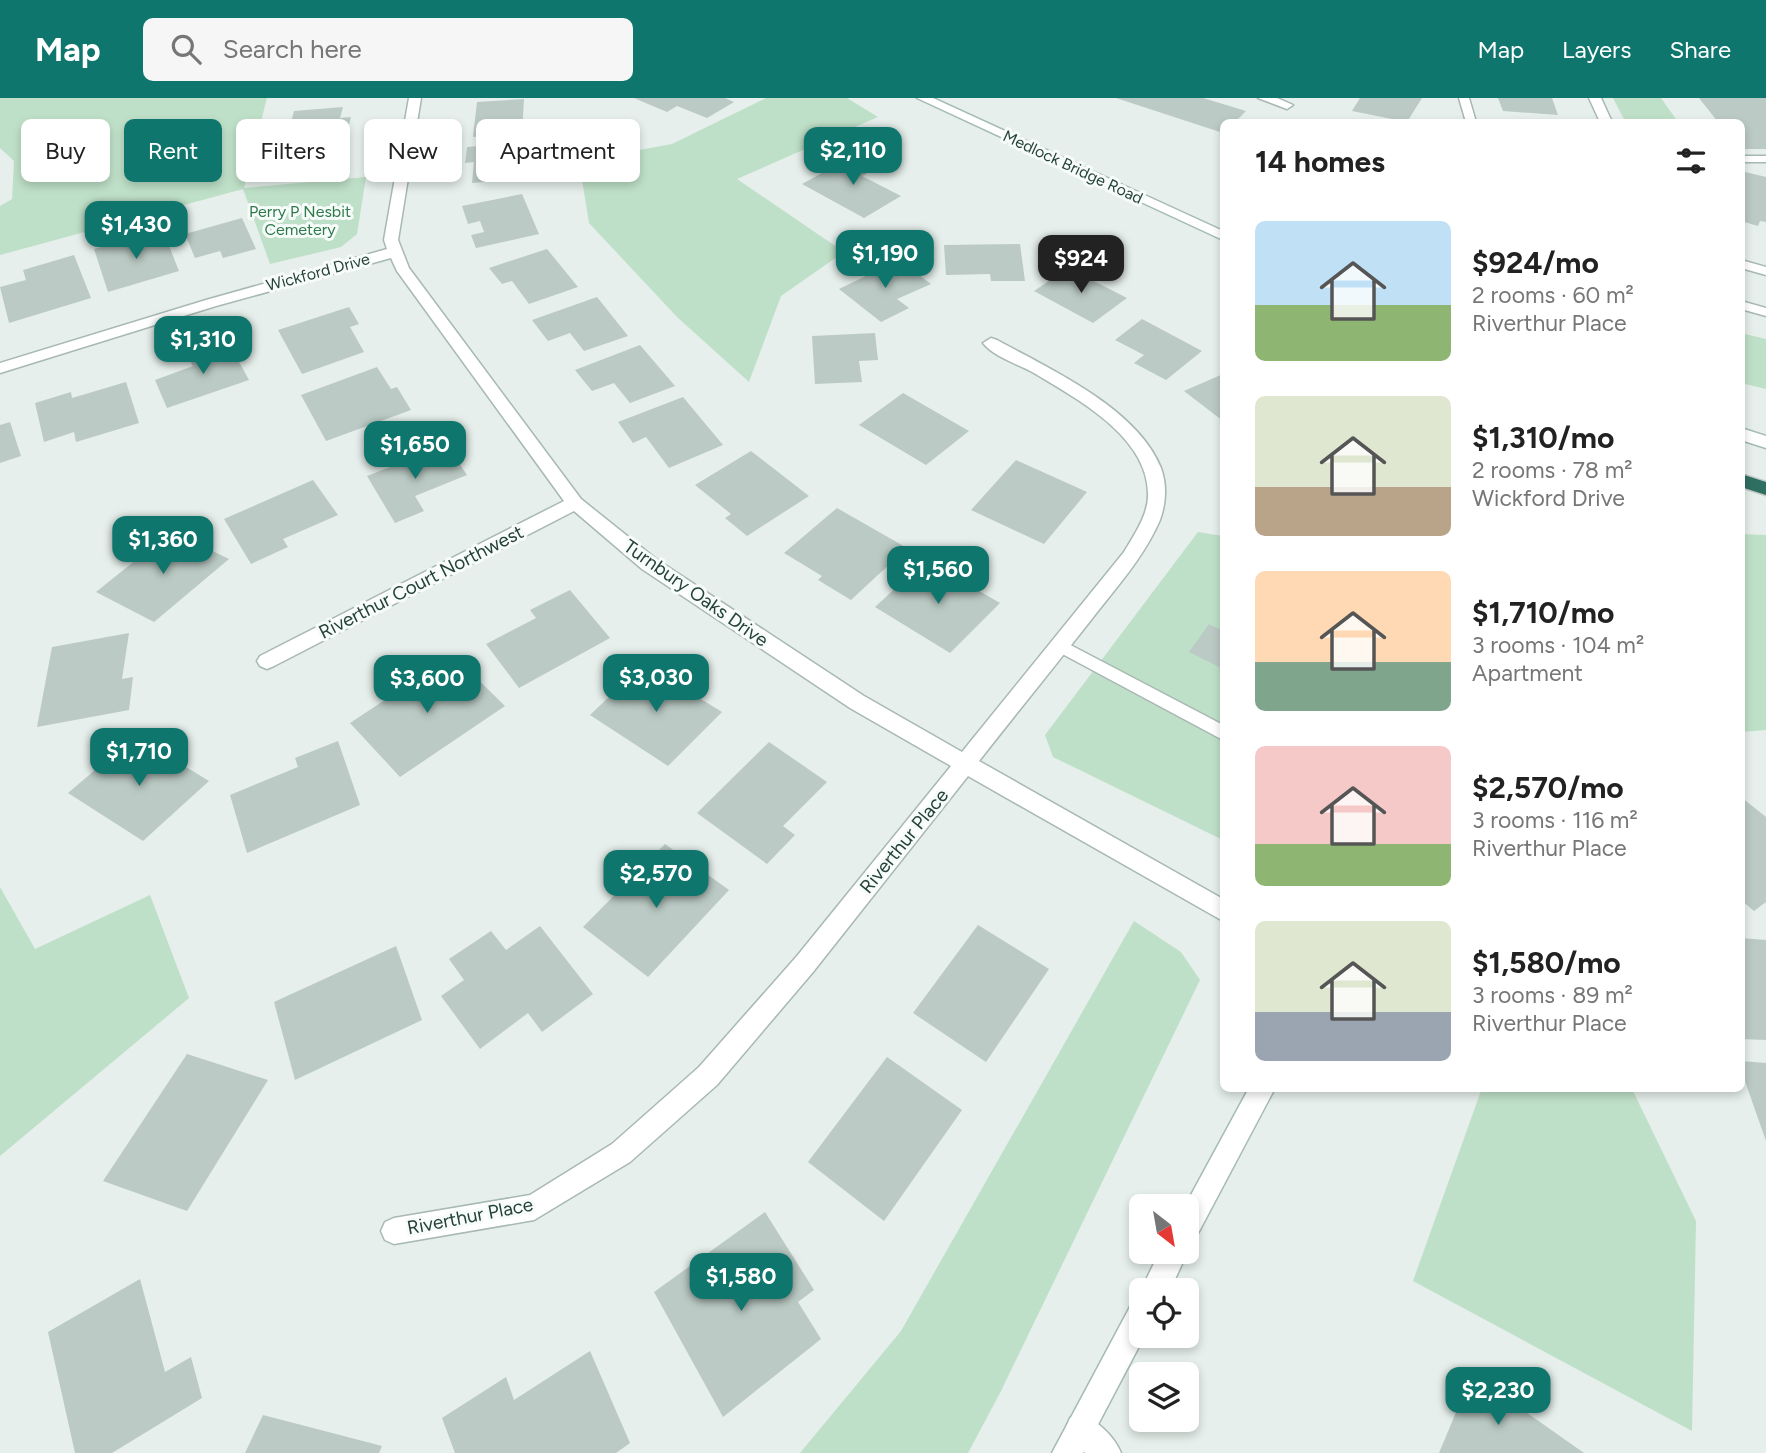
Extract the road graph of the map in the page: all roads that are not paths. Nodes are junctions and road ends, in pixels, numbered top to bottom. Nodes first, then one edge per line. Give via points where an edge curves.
1 (415, 98) edge
2 (923, 98) edge
3 (1264, 98) edge
4 (1464, 98) edge
5 (1595, 98) edge
6 (1287, 105) dead end
7 (1471, 119) edge
8 (1605, 119) edge
9 (1745, 159) edge
10 (1766, 159) edge
11 (1220, 235) edge
12 (394, 252) junction
13 (1745, 265) edge
14 (1766, 271) edge
15 (1745, 306) edge
16 (1766, 312) edge
17 (991, 343) dead end
18 (0, 368) edge
19 (1745, 435) edge
20 (1766, 442) edge
21 (1745, 481) edge
22 (1766, 489) edge
23 (575, 503) junction
24 (1059, 645) junction
25 (267, 661) dead end
26 (1220, 731) edge
27 (967, 763) junction
28 (1220, 909) edge
29 (1261, 1092) edge
30 (1199, 1206) edge
31 (394, 1231) dead end
32 (1129, 1338) edge
33 (1074, 1441) edge
34 (1106, 1453) edge

1 - 12 street via 391,240
2 - 11 street, Medlock Bridge Road
3 - 6 street
4 - 7 lane
5 - 8 street
9 - 10 lane
12 - 18 street, Wickford Drive
12 - 23 street, Turnbury Oaks Drive
13 - 14 lane
15 - 16 lane
17 - 24 street, Riverthur Place via 1094,403 1122,427 1147,457 1157,492 1150,523 1130,557
19 - 20 street
21 - 22 highway
23 - 25 street, Riverthur Court Northwest
23 - 27 street, Turnbury Oaks Drive via 709,606 857,702
24 - 26 lane
24 - 27 street, Riverthur Place
27 - 28 street, Turnbury Oaks Drive
27 - 31 street, Riverthur Place via 708,1076 621,1153 534,1207
29 - 30 street
32 - 33 street
33 - 34 street

